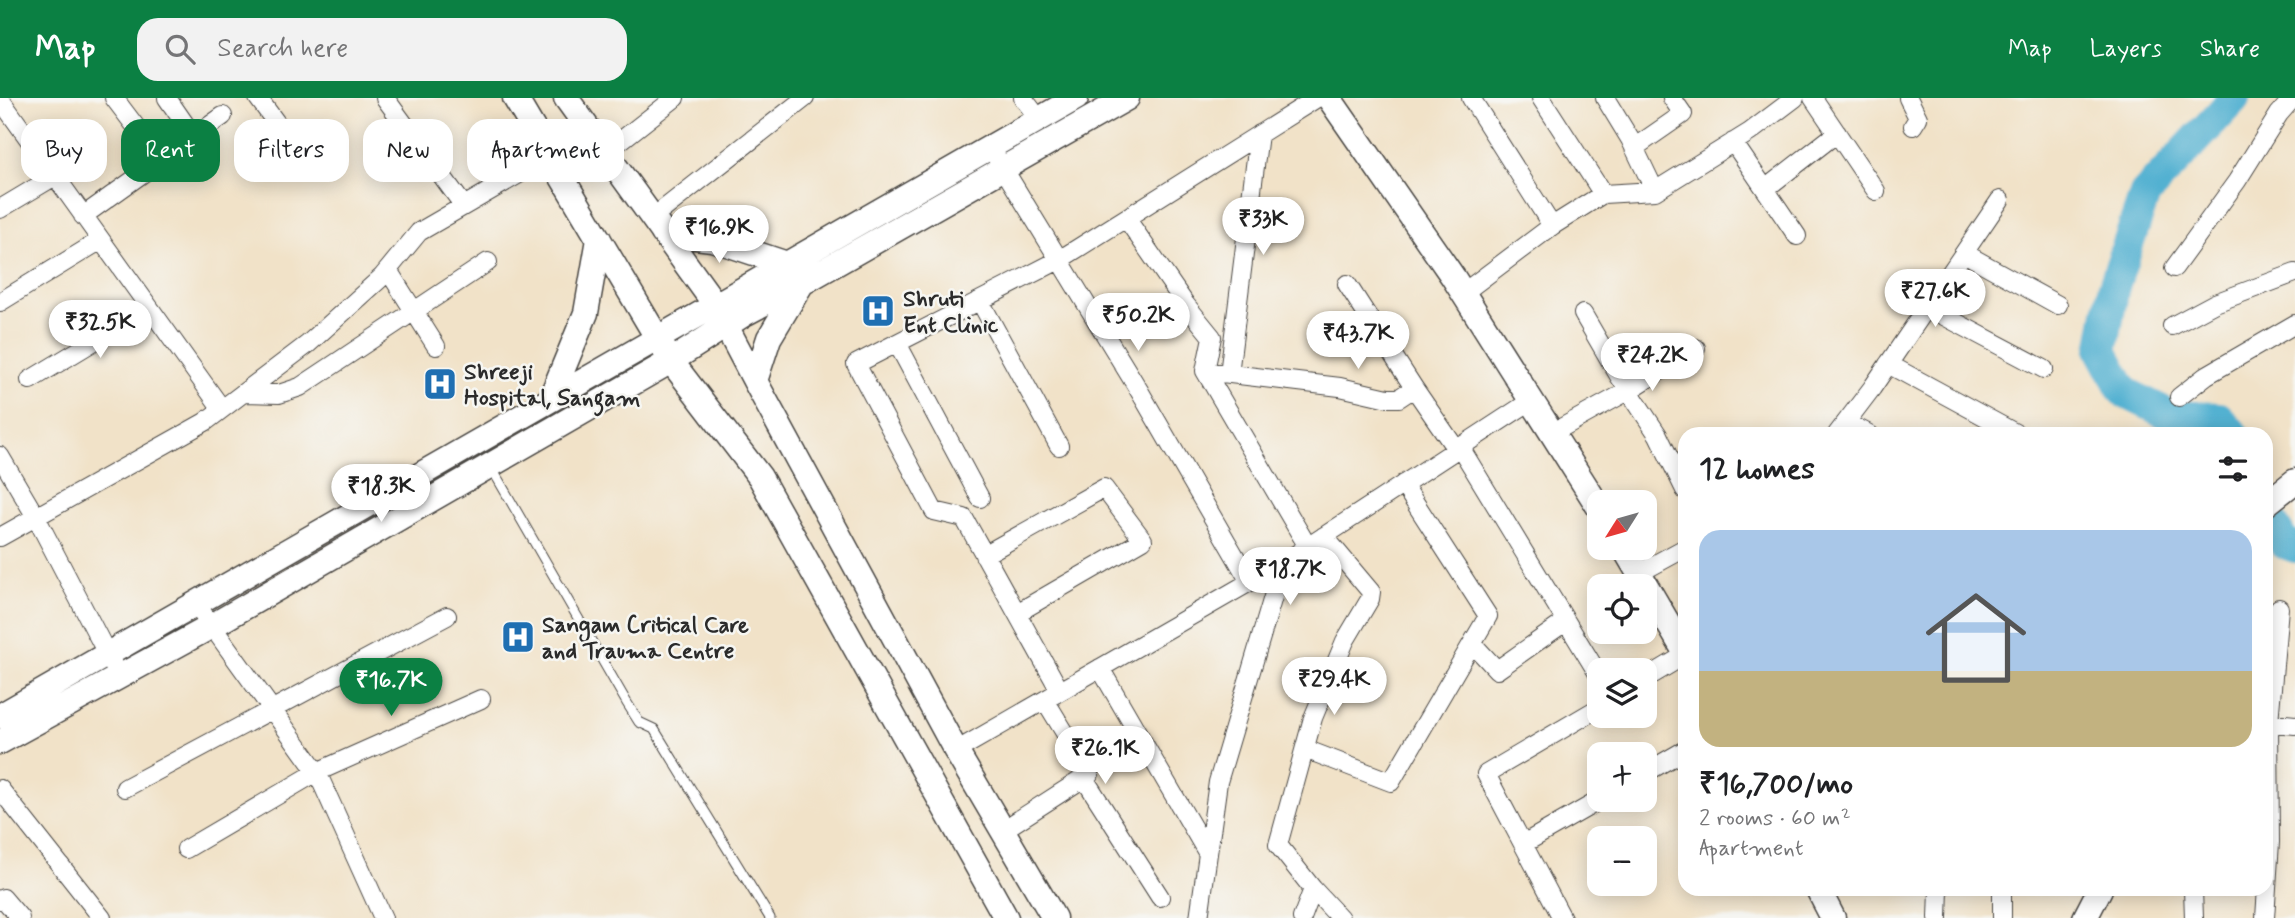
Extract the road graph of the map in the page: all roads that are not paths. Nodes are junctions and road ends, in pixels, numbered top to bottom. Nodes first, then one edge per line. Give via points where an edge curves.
1 (114, 98) edge
2 (167, 98) edge
3 (258, 98) edge
4 (385, 98) edge
5 (515, 98) edge
6 (566, 98) edge
7 (805, 98) edge
8 (1023, 98) edge
9 (1076, 98) edge
10 (1126, 98) edge
11 (1317, 98) edge
12 (1329, 98) edge
13 (1471, 98) edge
14 (1541, 98) edge
15 (1605, 98) edge
16 (1672, 98) edge
17 (1813, 98) edge
18 (1908, 98) edge
19 (2293, 98) edge
20 (672, 99) edge
21 (1785, 101) edge
22 (2295, 103) edge
23 (1, 104) edge
24 (223, 116) dead end
25 (130, 119) edge
26 (182, 119) edge
27 (219, 119) edge
28 (274, 119) edge
29 (528, 119) edge
30 (581, 119) edge
31 (1039, 119) junction
32 (1913, 126) dead end
33 (21, 131) edge
34 (1837, 133) junction
35 (1259, 134) junction
36 (624, 138) edge
37 (1733, 142) junction
38 (990, 147) junction
39 (1634, 148) junction
40 (1003, 169) junction
41 (624, 180) edge
42 (45, 182) edge
43 (59, 182) edge
44 (130, 182) edge
45 (505, 182) edge
46 (565, 182) edge
47 (1765, 189) junction
48 (1655, 191) junction
49 (1876, 191) dead end
50 (1603, 194) junction
51 (2000, 200) dead end
52 (464, 206) junction
53 (0, 209) edge
54 (83, 216) junction
55 (1126, 218) junction
56 (657, 226) junction
57 (1552, 226) junction
58 (1797, 236) dead end
59 (599, 239) junction
60 (101, 240) junction
61 (1964, 253) junction
62 (1059, 260) junction
63 (488, 262) dead end
64 (784, 263) junction
65 (2174, 268) dead end
66 (388, 270) junction
67 (2295, 273) edge
68 (803, 283) junction
69 (1347, 284) dead end
70 (1462, 293) junction
71 (980, 301) junction
72 (0, 302) edge
73 (715, 303) junction
74 (2058, 305) dead end
75 (1927, 307) junction
76 (149, 308) junction
77 (414, 311) junction
78 (1583, 314) dead end
79 (2295, 324) edge
80 (727, 326) junction
81 (2172, 326) dead end
82 (657, 338) junction
83 (897, 343) junction
84 (436, 346) dead end
85 (1696, 348) dead end
86 (671, 361) junction
87 (1888, 364) junction
88 (2044, 369) dead end
89 (1205, 372) junction
90 (1229, 374) junction
91 (30, 380) dead end
92 (755, 381) junction
93 (1414, 388) junction
94 (1628, 391) junction
95 (243, 393) junction
96 (2179, 397) dead end
97 (550, 400) junction
98 (1532, 400) junction
99 (222, 409) junction
100 (1843, 427) edge
101 (2004, 427) edge
102 (1552, 433) junction
103 (1059, 446) dead end
104 (1458, 448) junction
105 (0, 456) edge
106 (490, 465) junction
107 (1678, 476) edge
108 (1403, 484) junction
109 (2292, 484) edge
110 (1588, 490) edge
111 (980, 498) dead end
112 (2273, 499) edge
113 (36, 517) junction
114 (1324, 536) junction
115 (0, 537) edge
116 (1308, 547) junction
117 (1678, 552) edge
118 (984, 555) junction
119 (1631, 560) edge
120 (1283, 563) junction
121 (1639, 573) junction
122 (1250, 582) junction
123 (196, 604) junction
124 (2279, 608) dead end
125 (1017, 613) junction
126 (447, 616) dead end
127 (1565, 622) junction
128 (212, 625) junction
129 (1678, 641) edge
130 (1472, 643) junction
131 (1588, 658) edge
132 (1678, 658) edge
133 (113, 666) junction
134 (1100, 668) junction
135 (2273, 670) edge
136 (1657, 671) edge
137 (1053, 695) junction
138 (481, 699) dead end
139 (272, 710) junction
140 (1587, 714) edge
141 (0, 716) edge
142 (2273, 723) edge
143 (2295, 725) edge
144 (0, 742) edge
145 (1305, 749) junction
146 (956, 751) junction
147 (1678, 754) edge
148 (1657, 766) edge
149 (317, 772) junction
150 (1084, 778) junction
151 (125, 788) dead end
152 (0, 789) edge
153 (1587, 807) edge
154 (1003, 830) junction
155 (1523, 844) junction
156 (186, 849) dead end
157 (1208, 854) junction
158 (1313, 888) junction
159 (1822, 896) edge
160 (1939, 896) edge
161 (2002, 896) edge
162 (2096, 896) edge
163 (2193, 896) edge
164 (2266, 896) edge
165 (1160, 897) dead end
166 (0, 900) edge
167 (1050, 917) edge
168 (20, 918) edge
169 (102, 918) edge
170 (383, 918) edge
171 (770, 918) edge
172 (1006, 918) edge
173 (1199, 918) edge
174 (1302, 918) edge
175 (1340, 918) edge
176 (1562, 918) edge
177 (1833, 918) edge
178 (1938, 918) edge
179 (2002, 918) edge
180 (2085, 918) edge
181 (2194, 918) edge
182 (2265, 918) edge

1 - 25 street
2 - 26 street
3 - 28 street
4 - 52 street
5 - 29 main road
6 - 30 main road
7 - 56 street
8 - 31 street
9 - 31 main road
10 - 40 main road
11 - 35 street
12 - 70 main road
13 - 57 street
14 - 50 street
15 - 39 street
16 - 39 street via 1683,114
17 - 34 street
18 - 32 street via 1918,118
19 - 22 street
19 - 65 street
20 - 36 street
21 - 37 street
23 - 33 street
24 - 27 street
31 - 38 main road
34 - 47 street
34 - 49 street
35 - 55 street
35 - 90 street
37 - 47 street
37 - 48 street
38 - 40 street
38 - 64 main road
39 - 48 street
40 - 62 street
40 - 68 main road
41 - 56 main road
42 - 53 street
43 - 54 street
44 - 54 street
45 - 52 street
46 - 59 main road
47 - 58 street
48 - 50 street
50 - 57 street
51 - 61 street
52 - 66 street via 419,232
54 - 60 street
55 - 62 street
55 - 89 street via 1212,337
56 - 64 main road
56 - 73 main road
57 - 70 street
59 - 82 main road
59 - 97 main road via 586,313
60 - 72 street
60 - 76 street
61 - 74 street
61 - 75 street
62 - 71 street
62 - 122 street
63 - 77 street
64 - 73 main road
66 - 77 street
66 - 95 street via 308,344
67 - 81 street via 2215,303
68 - 80 main road
68 - 92 main road via 769,338
69 - 93 street
70 - 98 main road
71 - 83 street
71 - 103 street
73 - 80 main road
73 - 82 main road
75 - 87 street
75 - 88 street
76 - 91 street
76 - 99 street
77 - 84 street
77 - 95 street via 300,387 279,394
78 - 94 street
79 - 96 street via 2207,375
80 - 86 main road
80 - 92 main road
82 - 86 main road
82 - 97 main road
83 - 111 street
83 - 118 street via 856,364 934,511 964,518
85 - 94 street
86 - 106 main road
86 - 172 main road via 761,477
87 - 100 street
87 - 101 street
89 - 90 street
89 - 116 street
90 - 93 street via 1340,387 1388,398 1399,398
92 - 146 main road
93 - 104 street
94 - 102 street
94 - 107 street
95 - 99 street
97 - 123 main road
98 - 102 main road
98 - 104 street
99 - 113 street
102 - 110 main road
104 - 108 street
104 - 127 street
105 - 113 street
106 - 128 main road
106 - 171 lane via 626,703 639,722 654,729
108 - 114 street
108 - 130 street via 1488,616
109 - 112 main road
113 - 115 street
113 - 133 street
114 - 116 street
114 - 145 street via 1371,592 1345,641
116 - 120 street
117 - 121 street
118 - 125 street
118 - 125 street via 1104,488 1143,541
119 - 121 main road
120 - 122 street
120 - 157 street via 1218,782
121 - 129 main road
122 - 134 street
123 - 128 street
123 - 133 main road
124 - 135 street
125 - 137 street
126 - 139 street
127 - 130 street via 1497,670
127 - 131 street
128 - 133 main road
128 - 139 street
130 - 145 street via 1391,782
132 - 136 street
133 - 141 main road
133 - 144 main road
134 - 137 street
134 - 157 street
137 - 146 street
137 - 150 street via 1090,774
138 - 149 street
139 - 149 street
139 - 151 street
140 - 155 street via 1486,774
142 - 143 street
145 - 158 street via 1278,845
146 - 154 main road
147 - 148 street
149 - 156 street
149 - 170 street
150 - 154 street
150 - 165 street
152 - 169 street
153 - 155 street
154 - 167 main road
155 - 176 street
157 - 173 street
158 - 174 street
158 - 175 street
159 - 177 main road
160 - 178 street
161 - 179 street
162 - 180 main road
163 - 181 street
164 - 182 street
166 - 168 street

